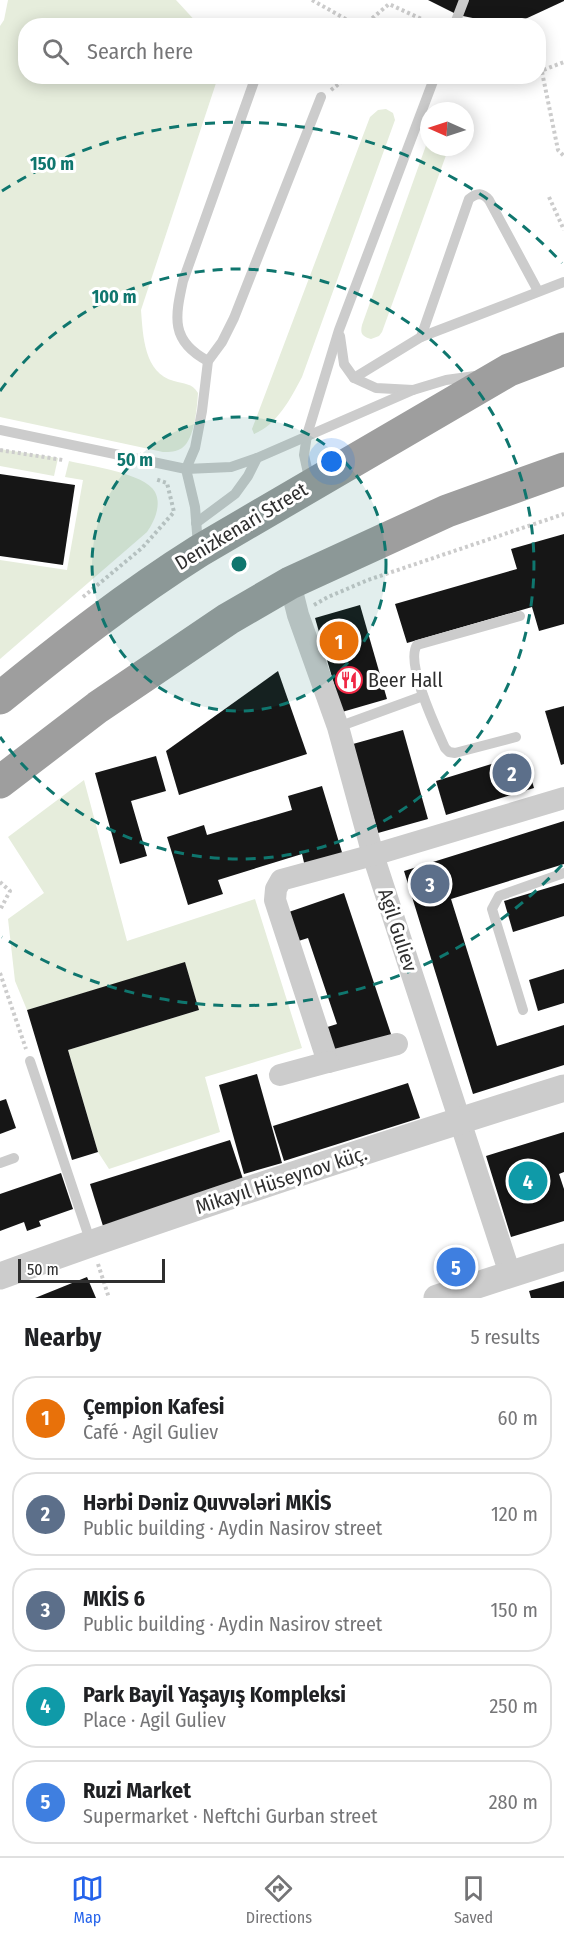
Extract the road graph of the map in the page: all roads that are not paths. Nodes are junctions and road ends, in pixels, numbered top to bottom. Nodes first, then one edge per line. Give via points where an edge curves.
1 (464, 0) edge
2 (457, 18) edge
3 (253, 84) edge
4 (432, 84) edge
5 (321, 97) road end
6 (564, 282) edge
7 (538, 291) junction
8 (339, 330) junction
9 (421, 337) junction
10 (564, 349) edge
11 (208, 361) junction
12 (509, 370) junction
13 (354, 378) junction
14 (413, 390) junction
15 (0, 430) edge
16 (307, 435) junction
17 (257, 458) junction
18 (186, 469) junction
19 (564, 469) edge
20 (311, 484) junction
21 (197, 537) junction
22 (290, 584) junction
23 (520, 616) dead end
24 (423, 696) junction
25 (0, 698) edge
26 (338, 727) junction
27 (516, 737) dead end
28 (0, 782) edge
29 (564, 798) edge
30 (373, 855) junction
31 (564, 873) edge
32 (523, 1010) dead end
33 (397, 1044) dead end
34 (30, 1061) road end
35 (327, 1062) junction
36 (280, 1075) dead end
37 (564, 1088) edge
38 (460, 1120) junction
39 (14, 1158) dead end
40 (0, 1163) edge
41 (91, 1244) junction
42 (564, 1257) edge
43 (510, 1274) junction
44 (0, 1276) edge
45 (437, 1298) edge

1 - 2 lane
3 - 11 lane via 183,281 176,312 177,327 193,353
4 - 8 lane
5 - 11 lane via 234,318
6 - 7 lane
7 - 9 lane
7 - 9 lane via 489,200 478,194 470,199
8 - 13 lane via 344,364
8 - 16 lane
9 - 13 lane
10 - 12 highway, Denizkenari Street
11 - 18 lane via 195,448
12 - 14 lane
12 - 20 highway, Denizkenari Street
13 - 14 lane via 376,388
14 - 16 lane
15 - 18 lane
16 - 17 lane
16 - 20 lane via 304,455
17 - 18 lane via 231,467
17 - 21 lane via 235,494
18 - 21 lane
19 - 22 highway via 447,512
20 - 21 highway, Denizkenari Street
21 - 25 highway, Denizkenari Street via 171,568
22 - 26 street, Agil Guliev
22 - 28 highway via 228,619 98,707
23 - 24 lane via 417,645 413,657
24 - 26 lane
24 - 27 lane via 449,752
26 - 30 street, Agil Guliev
29 - 30 street
30 - 35 street via 281,880 276,889 275,900
30 - 38 street, Agil Guliev
31 - 32 lane via 500,896 492,909
33 - 35 street
34 - 41 lane
35 - 36 street
37 - 38 street, Mikayıl Hüseynov küç.
38 - 41 street, Mikayıl Hüseynov küç.
38 - 43 street, Agil Guliev
39 - 40 lane
41 - 44 street, Mikayıl Hüseynov küç.
42 - 43 street
43 - 45 street

